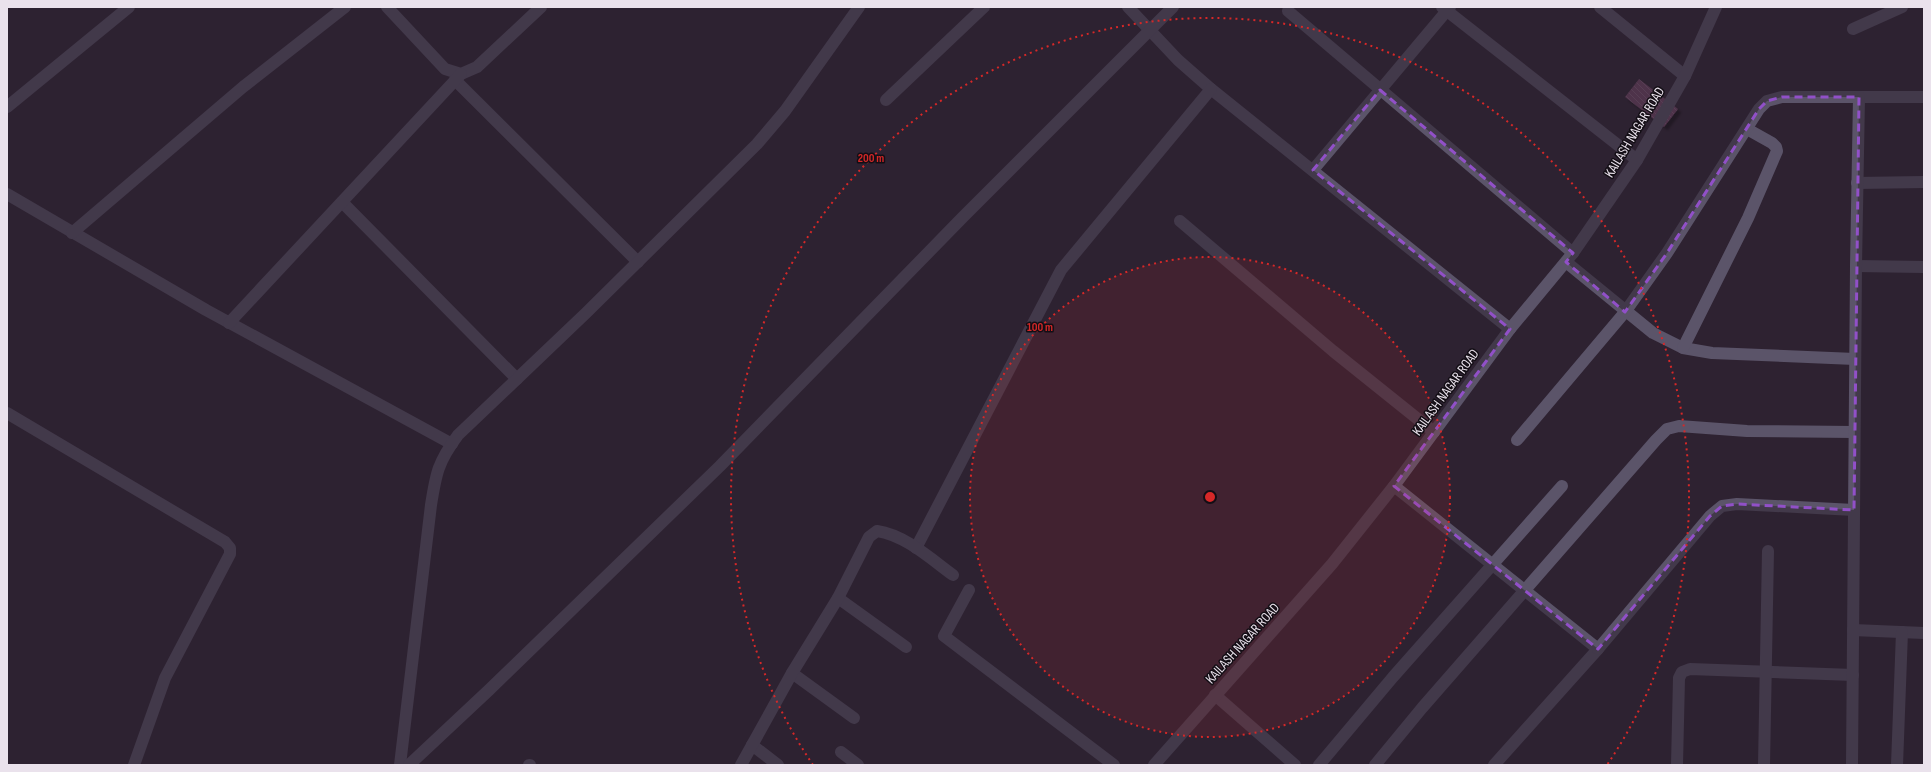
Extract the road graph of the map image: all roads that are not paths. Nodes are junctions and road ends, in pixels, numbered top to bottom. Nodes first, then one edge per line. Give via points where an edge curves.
1 (129, 7) edge
2 (345, 7) edge
3 (387, 7) edge
4 (541, 7) edge
5 (859, 7) edge
6 (984, 7) edge
7 (1128, 7) edge
8 (1173, 7) edge
9 (1600, 7) edge
10 (1716, 7) edge
11 (1902, 7) edge
12 (1446, 8) edge
13 (1288, 11) dead end
14 (1853, 29) dead end
15 (1150, 30) junction
16 (1684, 76) junction
17 (458, 77) junction
18 (1211, 89) junction
19 (1380, 90) junction
20 (1858, 97) junction
21 (1924, 97) edge
22 (886, 100) dead end
23 (7, 107) edge
24 (1747, 128) junction
25 (1637, 160) junction
26 (1313, 170) junction
27 (1924, 182) edge
28 (1857, 183) junction
29 (7, 194) edge
30 (342, 202) junction
31 (1180, 222) dead end
32 (72, 233) junction
33 (1570, 258) junction
34 (638, 262) junction
35 (1856, 266) junction
36 (1924, 267) edge
37 (1625, 312) junction
38 (229, 324) junction
39 (1510, 329) junction
40 (1683, 348) junction
41 (1855, 359) junction
42 (517, 379) junction
43 (7, 414) edge
44 (1434, 432) junction
45 (1854, 432) junction
46 (1517, 440) dead end
47 (452, 444) junction
48 (1394, 486) junction
49 (1562, 486) dead end
50 (1854, 510) junction
51 (916, 548) junction
52 (1768, 551) dead end
53 (1493, 565) junction
54 (953, 574) dead end
55 (969, 590) dead end
56 (1524, 590) junction
57 (838, 598) junction
58 (1853, 630) junction
59 (1902, 632) junction
60 (1924, 633) edge
61 (906, 647) dead end
62 (1598, 649) junction
63 (1765, 672) junction
64 (792, 673) junction
65 (1853, 675) junction
66 (1215, 695) junction
67 (854, 718) dead end
68 (752, 745) junction
69 (841, 752) dead end
70 (134, 765) edge
71 (400, 765) edge
72 (409, 765) edge
73 (741, 765) edge
74 (778, 765) edge
75 (858, 765) edge
76 (1114, 765) edge
77 (1154, 765) edge
78 (1295, 765) edge
79 (1319, 765) edge
80 (1375, 765) edge
81 (1494, 765) edge
82 (1677, 765) edge
83 (1764, 765) edge
84 (1852, 765) edge
85 (1897, 765) edge

1 - 23 street
2 - 32 street via 243,87
3 - 17 street via 445,69
4 - 17 street via 477,67
5 - 34 street via 785,111 757,144
6 - 22 street
7 - 15 street
8 - 15 street
9 - 16 street
10 - 16 street, KAILASH NAGAR ROAD
11 - 14 street
12 - 19 street
12 - 25 street
13 - 19 street
15 - 18 street via 1178,60
15 - 72 street via 720,466
16 - 25 street, KAILASH NAGAR ROAD
17 - 30 street
17 - 34 street
18 - 26 street
18 - 51 street via 1061,270
19 - 26 street
19 - 33 street
20 - 21 street
20 - 24 street via 1782,97 1767,101
20 - 28 street
24 - 37 street via 1667,253
24 - 40 street via 1772,143 1777,151 1748,218
25 - 33 street, KAILASH NAGAR ROAD
26 - 39 street
27 - 28 street
28 - 35 street
29 - 32 street
30 - 38 street
30 - 42 street
31 - 44 street
32 - 38 street
33 - 37 street
33 - 39 street, KAILASH NAGAR ROAD
34 - 42 street
35 - 36 street
35 - 41 street
37 - 40 street via 1653,332
37 - 46 street
38 - 47 street
39 - 44 street, KAILASH NAGAR ROAD
40 - 41 street via 1712,353
41 - 45 street
42 - 47 street via 458,435
43 - 70 street via 225,542 230,548 230,554 165,678
44 - 48 street, KAILASH NAGAR ROAD
45 - 50 street
45 - 56 street via 1747,431 1679,426 1667,429
47 - 71 street via 444,453 436,474
48 - 53 street
48 - 66 street, KAILASH NAGAR ROAD via 1332,564
49 - 53 street
50 - 58 street
50 - 62 street via 1737,504 1722,506 1710,516
51 - 54 street
51 - 57 street via 888,533 877,532 869,537
52 - 63 street
53 - 56 street
53 - 79 street
55 - 76 street via 944,636
56 - 62 street
56 - 80 street
57 - 61 street
57 - 64 street
58 - 59 street
58 - 65 street
59 - 60 street
59 - 85 street
62 - 81 street
63 - 65 street
63 - 82 street via 1690,668 1682,672
63 - 83 street
64 - 67 street
64 - 68 street
65 - 84 street
66 - 77 street, KAILASH NAGAR ROAD
66 - 78 street
68 - 73 street
68 - 74 street
69 - 75 street

